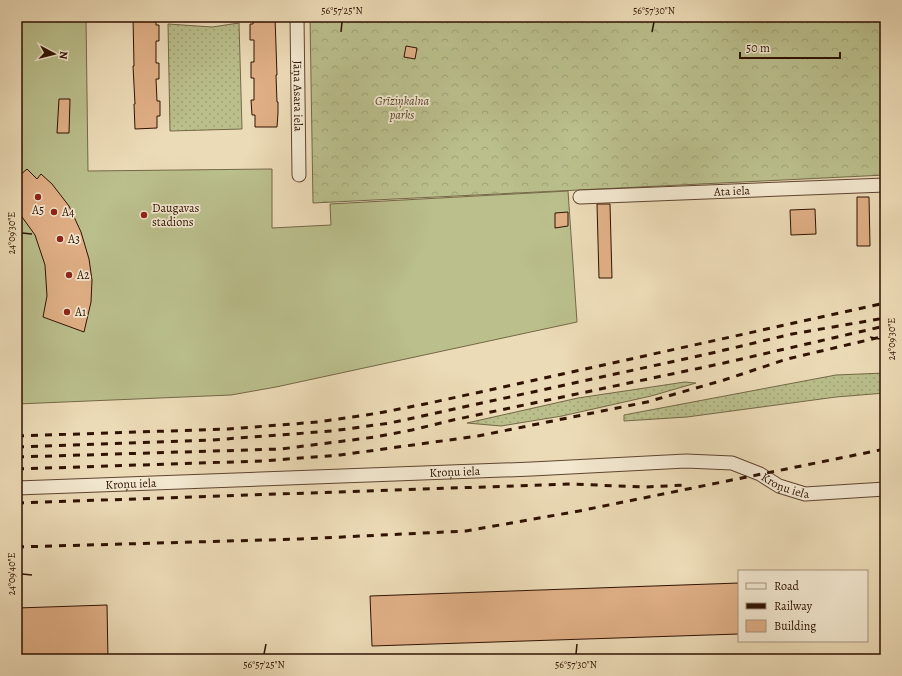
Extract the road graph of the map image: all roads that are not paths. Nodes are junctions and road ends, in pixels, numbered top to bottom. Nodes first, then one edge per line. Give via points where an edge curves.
1 (297, 17) edge
2 (299, 175) dead end
3 (885, 185) edge
4 (580, 197) dead end
5 (17, 488) edge
6 (885, 489) edge

1 - 2 street, Jāņa Asara iela
3 - 4 street, Ata iela
5 - 6 street, Kroņu iela via 686,461 732,463 760,474 779,486 805,494

